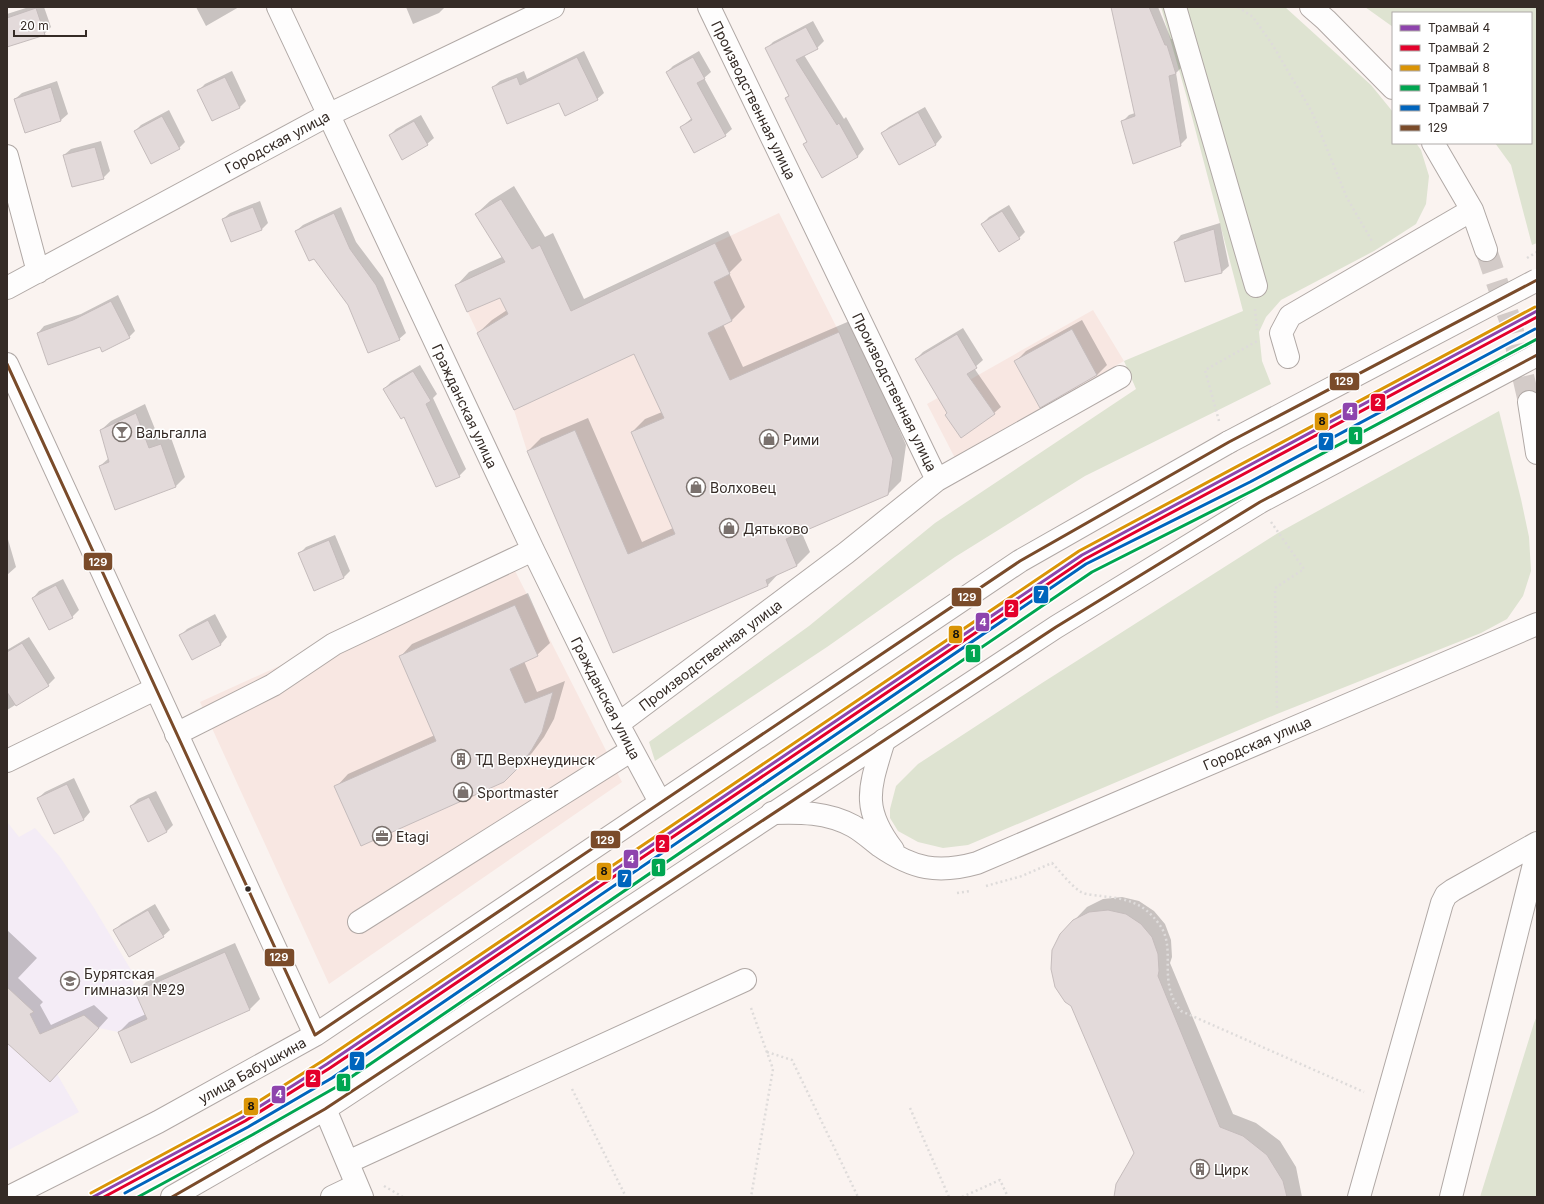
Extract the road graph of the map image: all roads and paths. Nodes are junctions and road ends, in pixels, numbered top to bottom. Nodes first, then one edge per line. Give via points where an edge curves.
1 (278, 7) edge
2 (553, 7) edge
3 (709, 7) edge
4 (1175, 7) edge
5 (1238, 7) edge
6 (1311, 7) edge
7 (1392, 87) edge
8 (328, 115) junction
9 (1434, 144) edge
10 (7, 156) edge
11 (1472, 210) junction
12 (1486, 250) tunnel mouth
13 (1385, 259) junction
14 (38, 272) junction
15 (1537, 280) edge
16 (1256, 286) joint
17 (7, 288) edge
18 (1537, 355) edge
19 (1288, 357) dead end
20 (7, 364) edge
21 (1120, 377) dead end
22 (1529, 402) tunnel mouth
23 (1224, 434) junction
24 (1537, 453) edge
25 (937, 480) junction
26 (1264, 509) junction
27 (533, 550) junction
28 (1537, 624) edge
29 (155, 688) junction
30 (618, 724) junction
31 (176, 734) junction
32 (1278, 734) junction
33 (884, 740) junction
34 (632, 750) junction
35 (7, 761) edge
36 (660, 802) junction
37 (772, 813) junction
38 (1537, 843) edge
39 (1537, 852) edge
40 (900, 859) junction
41 (978, 888) dead end
42 (971, 890) dead end
43 (949, 893) dead end
44 (358, 922) dead end
45 (745, 980) dead end
46 (751, 1008) dead end
47 (315, 1035) junction
48 (767, 1051) junction
49 (572, 1090) dead end
50 (1386, 1102) junction
51 (910, 1108) dead end
52 (325, 1109) junction
53 (348, 1162) junction
54 (379, 1183) dead end
55 (360, 1191) edge
56 (9, 1197) edge
57 (172, 1197) edge
58 (332, 1197) edge
59 (403, 1197) edge
60 (626, 1197) edge
61 (751, 1197) edge
62 (858, 1197) edge
63 (949, 1197) edge
64 (962, 1197) edge
65 (1008, 1197) edge
66 (1359, 1197) edge
67 (1451, 1197) edge

1 - 8 street, Гражданская улица
2 - 8 street, Городская улица
3 - 25 street, Производственная улица
4 - 16 street
5 - 13 path via 1253,17 1312,112 1348,198 1365,230
6 - 7 street
8 - 14 street, Городская улица
8 - 27 street, Гражданская улица
9 - 11 street
10 - 14 street
11 - 12 street
11 - 13 street
13 - 19 street via 1290,316 1281,333
14 - 17 street, Городская улица
15 - 23 street, улица Бабушкина, bridge
16 - 23 path via 1255,314 1259,340 1205,370
18 - 26 street, bridge
20 - 29 street
21 - 25 street
22 - 24 street
23 - 36 street, улица Бабушкина via 1020,560
25 - 30 street, Производственная улица via 846,553
26 - 32 path via 1304,569 1275,588
26 - 33 street via 1056,627
27 - 30 street, Гражданская улица
27 - 31 street via 334,644 273,685
28 - 32 street, Городская улица
29 - 31 street
29 - 35 street
30 - 34 street, Гражданская улица
31 - 47 street
32 - 40 street, Городская улица via 977,863 944,870
33 - 37 street
33 - 40 street via 870,793 872,811 882,835
34 - 36 street, Гражданская улица
34 - 44 street
36 - 47 street, улица Бабушкина
37 - 40 street, Городская улица via 810,812 853,826
37 - 52 street
38 - 50 street via 1446,894
39 - 67 street
41 - 50 path via 1022,876 1052,864 1082,892 1136,903 1149,911 1161,926 1166,938 1168,984 1173,1001 1181,1011
42 - 43 path
45 - 53 street
46 - 48 path
47 - 56 street, улица Бабушкина via 158,1122
48 - 61 path via 773,1069
48 - 62 path via 792,1060
49 - 60 path
50 - 66 street
51 - 63 path
52 - 53 street
52 - 57 street
53 - 55 street
54 - 59 path
55 - 58 street
64 - 65 path via 1000,1180

